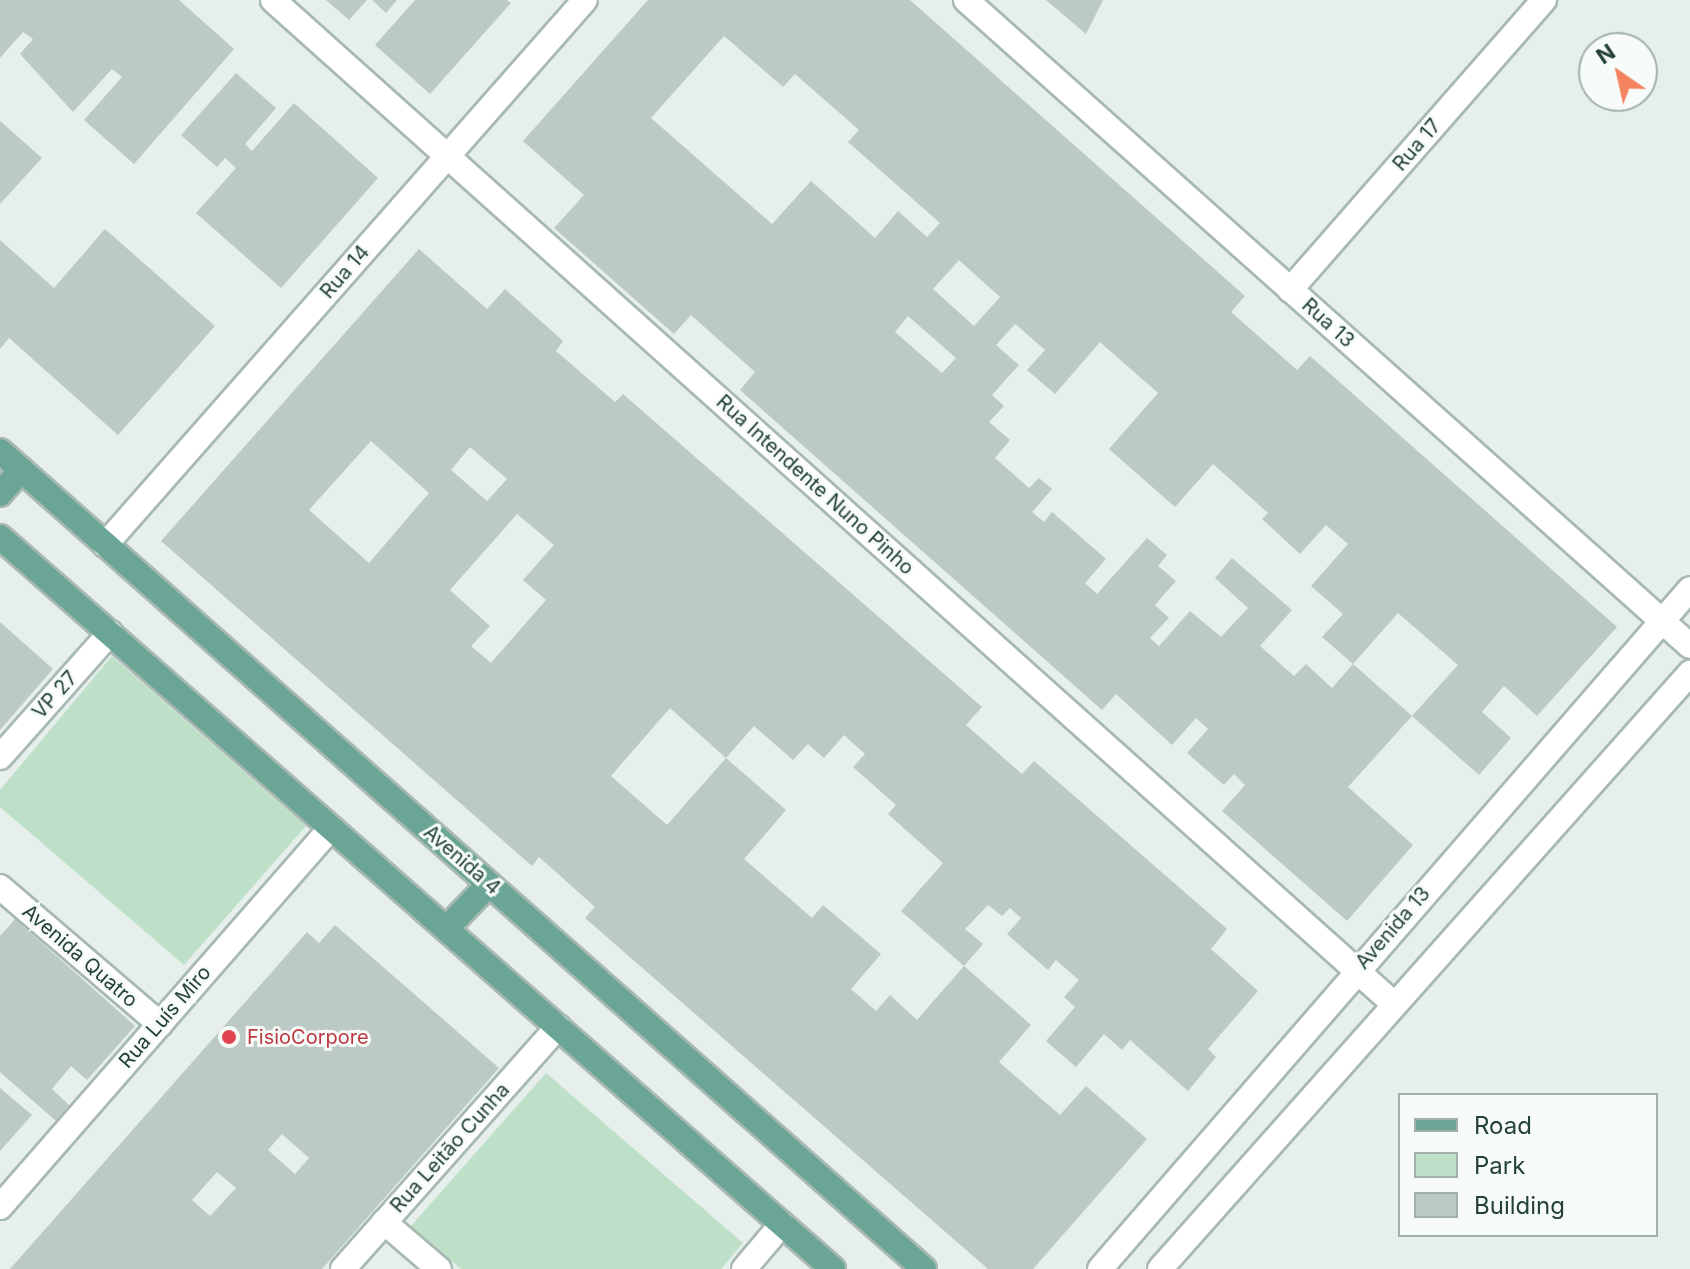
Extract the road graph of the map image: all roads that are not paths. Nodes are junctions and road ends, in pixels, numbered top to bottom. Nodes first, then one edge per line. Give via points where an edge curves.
1 (273, 0) edge
2 (585, 0) edge
3 (966, 0) edge
4 (1544, 0) edge
5 (448, 155) junction
6 (1290, 290) junction
7 (0, 451) edge
8 (21, 470) junction
9 (0, 494) edge
10 (0, 537) edge
11 (105, 545) junction
12 (1690, 589) edge
13 (1662, 621) junction
14 (110, 633) junction
15 (1690, 646) edge
16 (1690, 673) edge
17 (0, 757) edge
18 (331, 828) junction
19 (489, 884) junction
20 (0, 887) edge
21 (446, 929) junction
22 (1356, 971) junction
23 (1393, 1003) junction
24 (160, 1024) junction
25 (558, 1027) junction
26 (0, 1207) edge
27 (384, 1222) junction
28 (782, 1224) junction
29 (343, 1269) edge
30 (439, 1269) edge
31 (744, 1269) edge
32 (833, 1269) edge
33 (924, 1269) edge
34 (1100, 1269) edge
35 (1160, 1269) edge

1 - 5 street, Rua Intendente Nuno Pinho
2 - 5 street, Rua 14
3 - 6 street, Rua 13
4 - 6 street, Rua 17
5 - 11 street, Rua 14
5 - 22 street, Rua Intendente Nuno Pinho
6 - 13 street, Rua 13
7 - 8 main road, Avenida 4
8 - 9 main road
8 - 11 main road, Avenida 4
10 - 14 main road
11 - 19 main road, Avenida 4
12 - 13 street, Avenida 13
13 - 15 street, Rua 13
13 - 22 street, Avenida 13
14 - 17 street, VP 27
14 - 18 main road
16 - 23 street
18 - 21 main road
18 - 24 street, Rua Luís Miro
19 - 21 main road
19 - 33 main road, Avenida 4
20 - 24 street, Avenida Quatro
21 - 25 main road
22 - 23 street, Rua Intendente Nuno Pinho
22 - 34 street, Avenida 13
23 - 35 street
24 - 26 street, Rua Luís Miro
25 - 27 street, Rua Leitão Cunha
25 - 28 main road
27 - 29 street, Rua Leitão Cunha
27 - 30 street
28 - 31 street
28 - 32 main road

